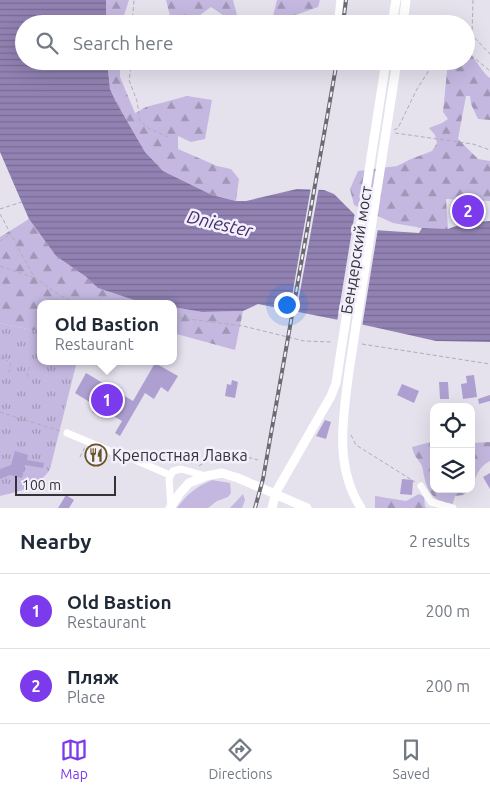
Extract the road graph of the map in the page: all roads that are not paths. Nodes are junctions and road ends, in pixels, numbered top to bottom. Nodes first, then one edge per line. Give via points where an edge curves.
1 (340, 0) edge
2 (396, 0) edge
3 (406, 0) edge
4 (338, 15) edge
5 (394, 15) edge
6 (404, 15) edge
7 (385, 70) edge
8 (396, 70) edge
9 (64, 432) road end
10 (170, 475) junction
11 (206, 476) junction
12 (421, 486) road end
13 (170, 508) edge
14 (272, 508) edge
15 (307, 508) edge
16 (360, 508) edge
17 (454, 508) edge

1 - 4 lane
2 - 5 main road
3 - 6 main road
7 - 14 main road, Бендерский мост via 336,383 278,486
8 - 16 main road, Бендерский мост via 342,422 343,458 350,489
9 - 10 lane
10 - 11 lane via 172,471 181,470
10 - 13 lane
11 - 13 main road via 189,484
11 - 15 main road via 222,473 238,478
12 - 17 lane via 431,502

